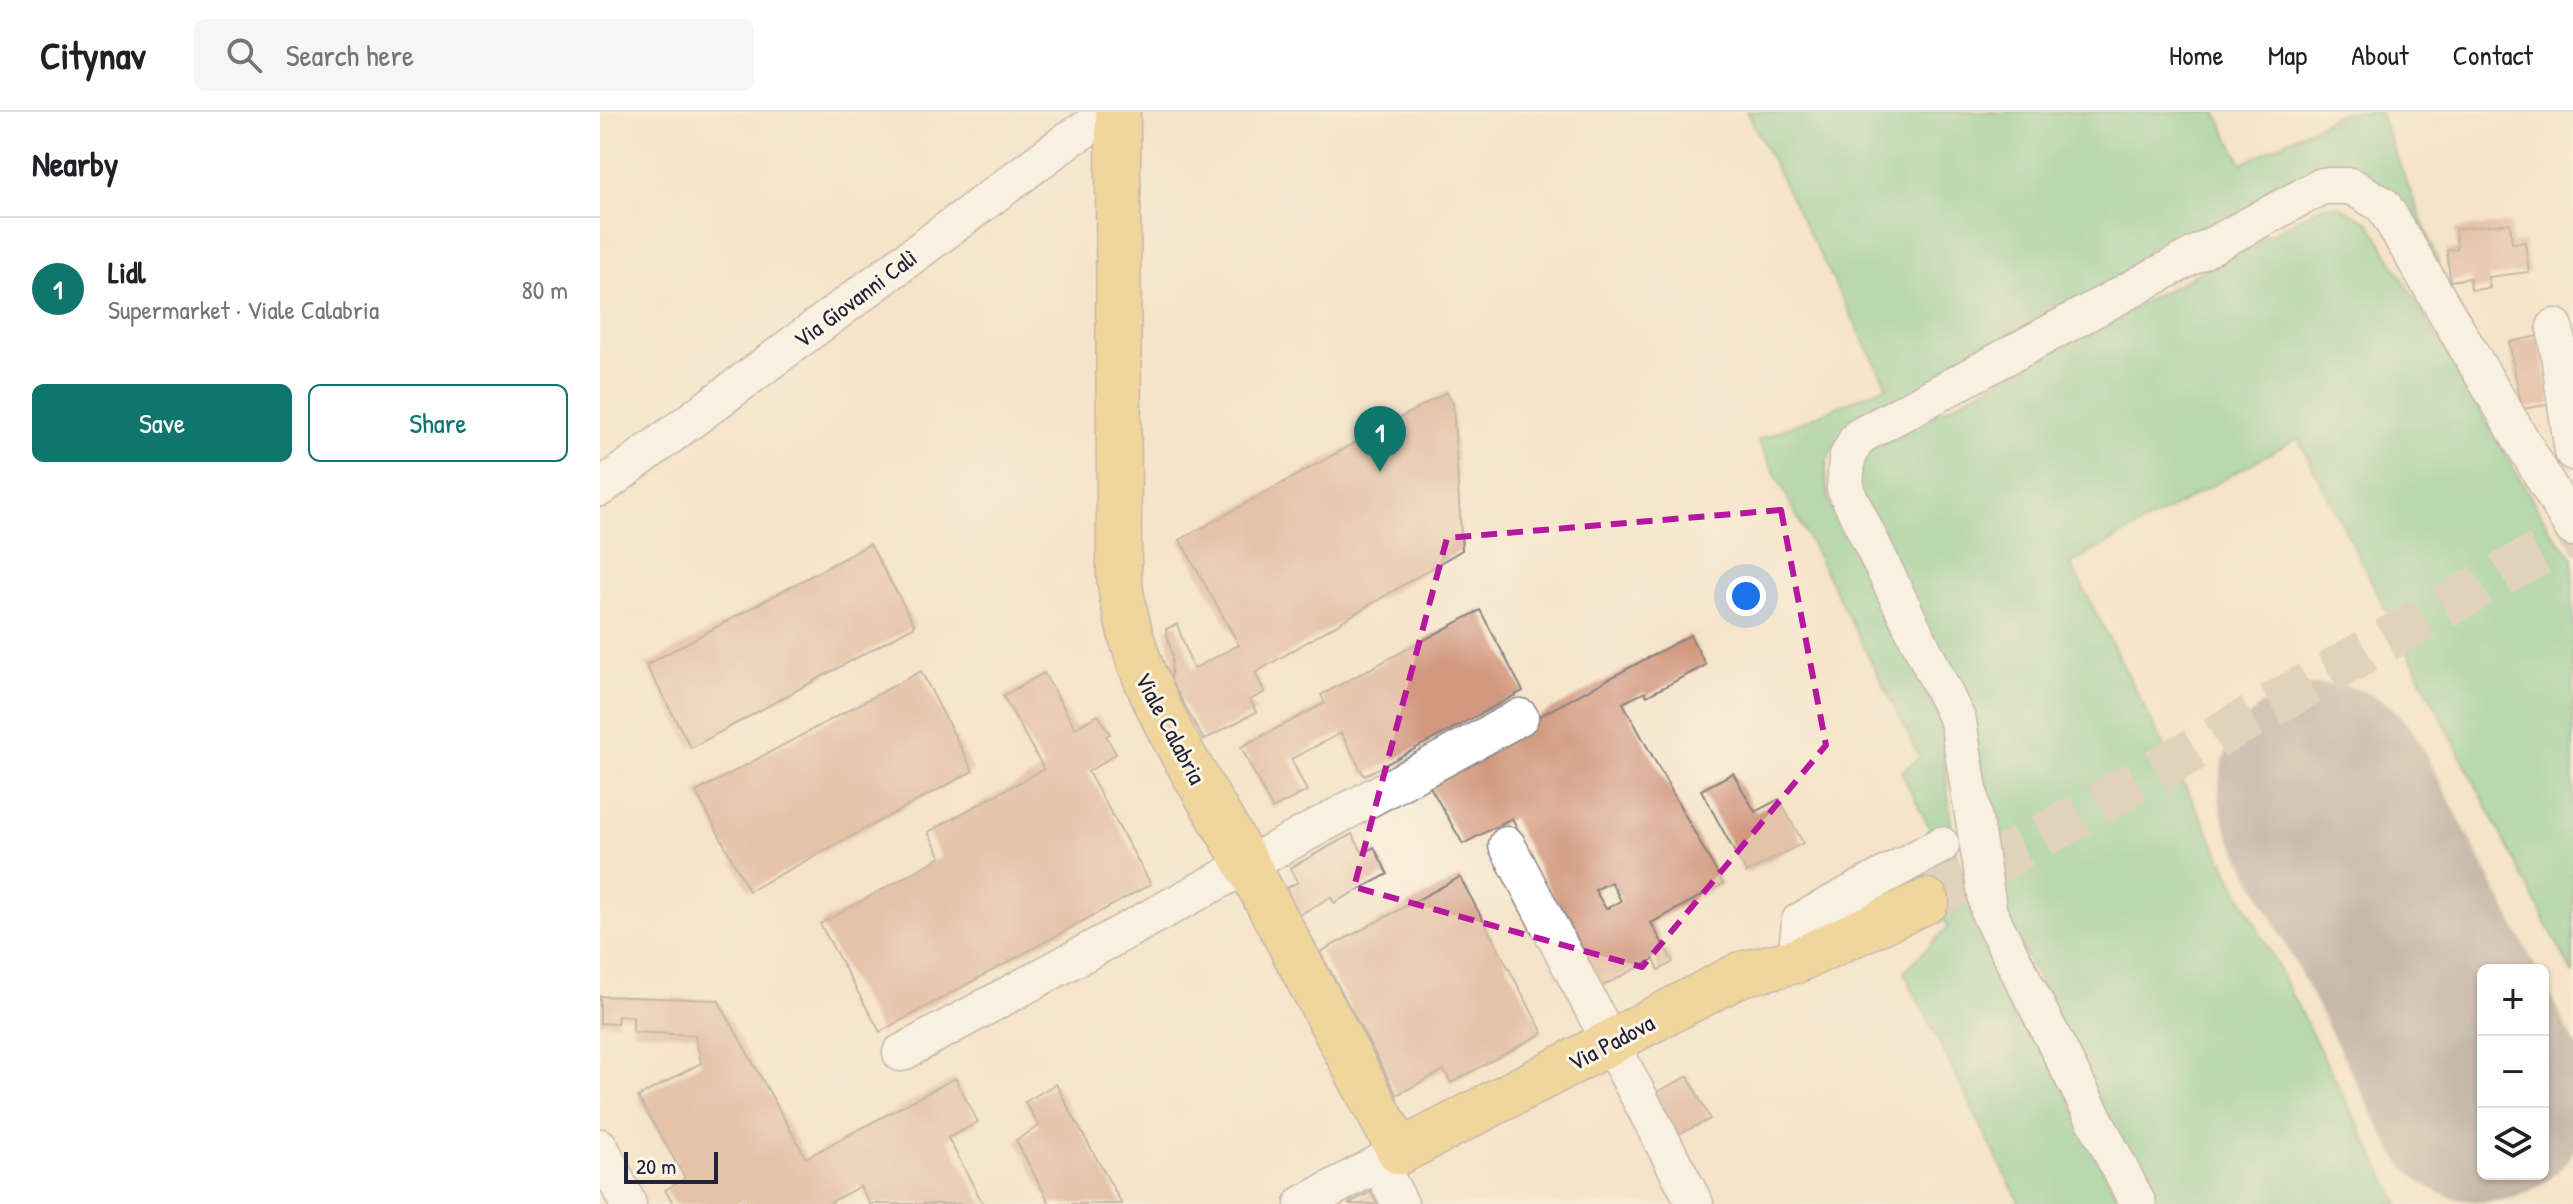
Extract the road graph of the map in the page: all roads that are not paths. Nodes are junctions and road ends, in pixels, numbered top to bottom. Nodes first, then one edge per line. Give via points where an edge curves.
1 (1112, 112) edge
2 (1118, 112) edge
3 (2555, 327) dead end
4 (2573, 452) edge
5 (600, 488) edge
6 (2573, 528) edge
7 (1520, 717) dead end
8 (1507, 845) dead end
9 (1941, 845) dead end
10 (1248, 866) junction
11 (1927, 901) tunnel mouth
12 (1796, 961) junction
13 (1609, 1043) junction
14 (901, 1053) dead end
15 (600, 1147) edge
16 (1389, 1158) junction
17 (628, 1204) edge
18 (1303, 1204) edge
19 (1400, 1204) edge
20 (1695, 1204) edge
21 (2138, 1204) edge

1 - 5 street, Via Giovanni Calì
2 - 10 main road, Viale Calabria via 1123,610 1154,704
3 - 4 street
6 - 21 street via 2383,205 2351,186 2322,186 1858,437 1847,458 1845,489 1958,721 1989,913
7 - 10 street
8 - 13 street
9 - 12 street via 1800,921
10 - 14 street
10 - 16 main road, Viale Calabria
11 - 12 main road, Via Padova
12 - 13 main road, Via Padova via 1741,974
13 - 16 main road, Via Padova
13 - 20 street
15 - 17 street
16 - 18 street, Via Padova
16 - 19 street

